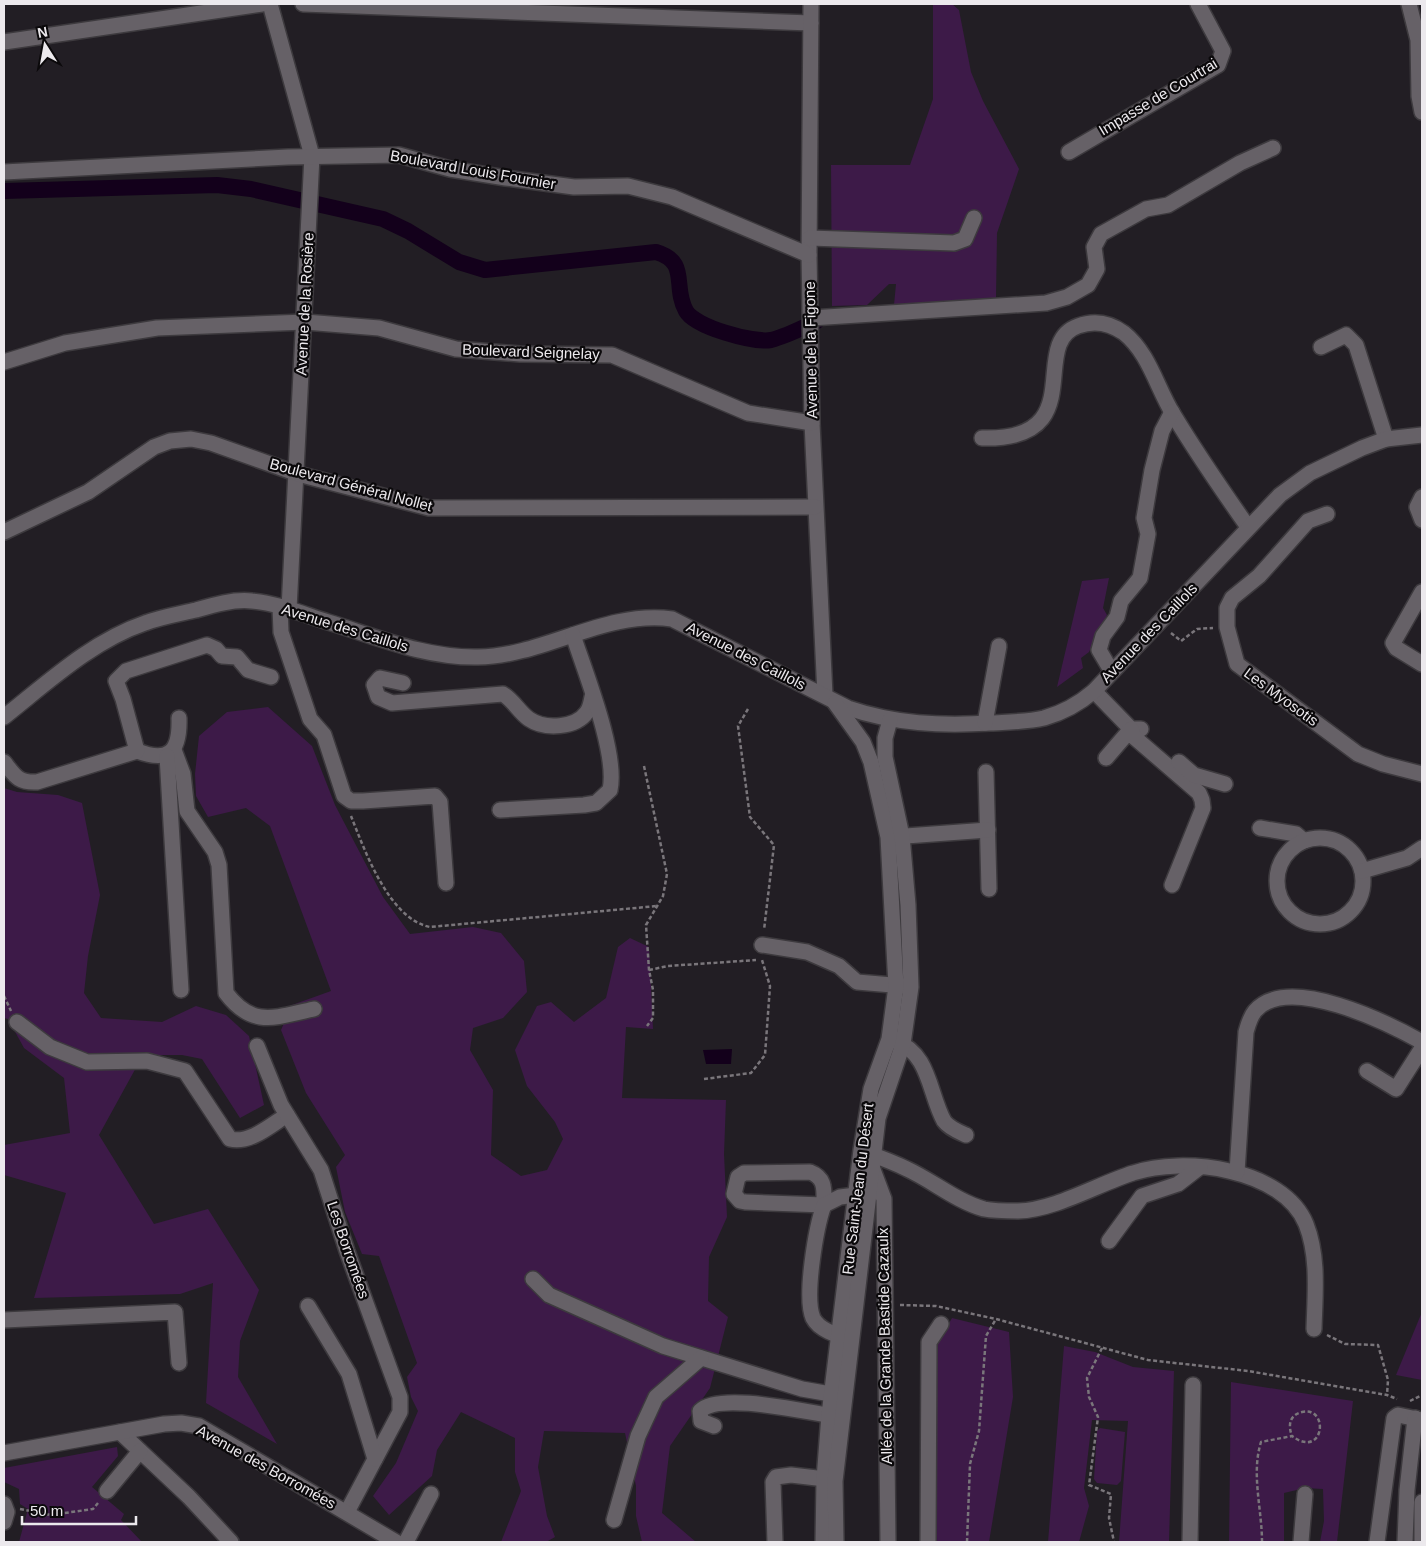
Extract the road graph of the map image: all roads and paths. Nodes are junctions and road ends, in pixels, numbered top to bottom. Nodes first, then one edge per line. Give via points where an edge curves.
1 (262, 4) edge
2 (270, 4) edge
3 (304, 4) edge
4 (811, 4) edge
5 (1198, 4) edge
6 (1409, 4) edge
7 (811, 23) junction
8 (4, 42) edge
9 (1422, 112) edge
10 (1273, 148) dead end
11 (1069, 152) dead end
12 (312, 156) junction
13 (4, 172) edge
14 (974, 218) dead end
15 (810, 238) junction
16 (809, 255) junction
17 (811, 312) junction
18 (304, 322) junction
19 (1321, 347) dead end
20 (4, 362) edge
21 (1172, 412) junction
22 (812, 423) junction
23 (1422, 435) edge
24 (982, 438) dead end
25 (1386, 439) junction
26 (298, 474) junction
27 (1422, 497) edge
28 (815, 508) junction
29 (1327, 514) dead end
30 (1422, 520) edge
31 (1248, 527) junction
32 (4, 532) edge
33 (1422, 592) edge
34 (284, 608) junction
35 (1158, 623) junction
36 (1227, 627) junction
37 (574, 635) junction
38 (999, 646) dead end
39 (1422, 664) edge
40 (1112, 672) junction
41 (271, 677) dead end
42 (403, 683) dead end
43 (1094, 691) junction
44 (592, 697) junction
45 (829, 698) junction
46 (748, 709) dead end
47 (4, 717) edge
48 (180, 718) dead end
49 (890, 720) junction
50 (985, 723) junction
51 (1131, 729) junction
52 (137, 750) junction
53 (170, 753) junction
54 (1106, 758) dead end
55 (4, 762) edge
56 (644, 766) dead end
57 (986, 772) dead end
58 (1422, 774) edge
59 (1224, 784) dead end
60 (344, 796) junction
61 (500, 810) dead end
62 (1260, 828) dead end
63 (988, 830) junction
64 (895, 837) junction
65 (1304, 841) junction
66 (1422, 848) edge
67 (1362, 871) junction
68 (446, 883) dead end
69 (1172, 885) dead end
70 (989, 889) dead end
71 (657, 906) junction
72 (762, 952) junction
73 (649, 970) junction
74 (903, 986) junction
75 (181, 990) dead end
76 (314, 1009) dead end
77 (17, 1022) dead end
78 (647, 1026) dead end
79 (896, 1042) junction
80 (1422, 1042) edge
81 (257, 1046) dead end
82 (1422, 1048) edge
83 (1367, 1070) dead end
84 (704, 1079) dead end
85 (288, 1115) junction
86 (966, 1135) dead end
87 (867, 1158) junction
88 (1200, 1167) junction
89 (1237, 1172) junction
90 (862, 1194) junction
91 (824, 1205) junction
92 (1109, 1240) dead end
93 (533, 1279) dead end
94 (308, 1306) dead end
95 (4, 1320) edge
96 (941, 1324) dead end
97 (1314, 1329) joint
98 (846, 1337) junction
99 (1102, 1348) junction
100 (701, 1358) junction
101 (179, 1363) dead end
102 (1193, 1385) dead end
103 (1387, 1395) junction
104 (1422, 1395) edge
105 (839, 1396) junction
106 (836, 1416) junction
107 (1419, 1419) edge
108 (714, 1426) dead end
109 (120, 1432) junction
110 (1292, 1436) junction
111 (140, 1451) junction
112 (4, 1453) edge
113 (376, 1459) junction
114 (829, 1480) junction
115 (107, 1491) joint
116 (431, 1494) dead end
117 (1305, 1494) dead end
118 (1422, 1502) edge
119 (5, 1505) edge
120 (347, 1512) junction
121 (614, 1520) dead end
122 (4, 1522) edge
123 (231, 1542) edge
124 (396, 1542) edge
125 (406, 1542) edge
126 (775, 1542) edge
127 (822, 1542) edge
128 (836, 1542) edge
129 (888, 1542) edge
130 (928, 1542) edge
131 (967, 1542) edge
132 (1114, 1542) edge
133 (1190, 1542) edge
134 (1262, 1542) edge
135 (1301, 1542) edge
136 (1377, 1542) edge
137 (1405, 1542) edge
138 (1422, 1542) edge

1 - 8 street
2 - 12 street, Avenue de la Rosière
3 - 7 street
4 - 7 street, Avenue de la Figone
5 - 11 street, Impasse de Courtrai via 1223,51 1218,64
6 - 9 street via 1418,40 1418,96
7 - 15 street, Avenue de la Figone
10 - 17 street via 1168,204 1146,209 1101,234 1094,247 1096,269 1088,285 1067,296 1046,303
12 - 13 street, Boulevard Louis Fournier
12 - 16 street, Boulevard Louis Fournier via 399,155 450,169 506,178 574,187 628,186 672,197
12 - 18 street, Avenue de la Rosière
14 - 15 street via 965,239 954,243
15 - 16 street, Avenue de la Figone
16 - 17 street, Avenue de la Figone
17 - 22 street, Avenue de la Figone
18 - 20 street, Boulevard Seignelay via 157,328 65,343
18 - 22 street, Boulevard Seignelay via 379,328 456,349 520,354 612,355 748,413
18 - 26 street, Avenue de la Rosière
19 - 25 street via 1346,335 1356,345
21 - 24 street via 1143,356 1125,334 1104,323 1090,324 1067,332 1060,341 1049,404 1042,422 1028,432 1006,438
21 - 31 street
21 - 40 street via 1162,431 1152,470 1144,518 1148,534 1140,578 1120,601 1117,617 1103,636 1099,650
22 - 28 street, Avenue de la Figone
23 - 25 street, Avenue des Caillols
25 - 31 street, Avenue des Caillols via 1310,473 1280,495
26 - 28 street, Boulevard Général Nollet via 429,508
26 - 32 street, Boulevard Général Nollet via 211,443 191,439 170,441 154,447 88,492
26 - 34 street, Avenue de la Rosière
27 - 30 street via 1417,507
28 - 45 street, Avenue de la Figone
29 - 36 street, Les Myosotis via 1308,521 1259,576 1232,598 1227,608
31 - 35 street, Avenue des Caillols
33 - 39 street via 1393,643
34 - 37 street, Avenue des Caillols via 425,653 453,658 515,652
34 - 47 street, Avenue des Caillols via 250,600 234,601 145,623 115,636 82,657
34 - 60 street, Avenue de la Rosière via 281,632 310,719 324,735
35 - 36 path via 1181,641 1197,629
35 - 40 street, Avenue des Caillols
36 - 58 street, Les Myosotis via 1237,664 1246,673 1358,754
37 - 44 street
37 - 45 street, Avenue des Caillols via 628,618 672,619
38 - 50 street
40 - 43 street, Avenue des Caillols
41 - 52 street via 248,670 237,657 222,656 207,644 126,671 116,681
42 - 44 street via 380,678 374,685 378,697 392,703 503,694 538,724 558,726 583,716 589,710
43 - 50 street, Avenue des Caillols via 1082,701 1045,718
43 - 51 street
44 - 61 street via 612,768 610,790 604,798 584,805
45 - 49 street, Avenue des Caillols via 848,708
45 - 64 street, Rue Saint-Jean du Désert via 863,742
46 - 72 path via 738,726 750,817 774,845
48 - 53 street via 178,741
49 - 50 street, Avenue des Caillols via 917,724
49 - 64 street, Rue Saint-Jean du Désert via 885,757
51 - 54 street
51 - 59 street via 1140,728 1194,775
51 - 69 street via 1134,737 1199,793 1202,800 1203,808
52 - 53 street via 150,756
52 - 55 street via 38,782 25,782 15,776
53 - 75 street
53 - 76 street via 183,774 188,811 215,852 219,865 226,994 237,1008 250,1016 278,1016
56 - 71 path via 667,874 663,896
57 - 63 street
60 - 68 street via 351,801 435,796 440,802
60 - 71 path via 361,841 394,904 419,925 430,927
62 - 65 street via 1296,834
63 - 64 street
63 - 70 street
64 - 74 street, Rue Saint-Jean du Désert via 908,905
65 - 67 street via 1320,838 1336,841 1355,856
65 - 67 street via 1285,856 1276,879 1282,902 1300,919 1324,924 1346,915 1360,895
66 - 67 street via 1407,858
71 - 73 path via 646,925
72 - 73 path
72 - 74 street via 808,952 839,966 857,982
72 - 84 path via 770,986 765,1056 751,1073
73 - 78 path via 653,1018
74 - 79 street, Rue Saint-Jean du Désert
77 - 85 street via 50,1048 87,1062 147,1062 184,1071 230,1139 240,1142
79 - 86 street via 920,1061 944,1122
79 - 87 street, Rue Saint-Jean du Désert
80 - 89 street via 1389,1024 1341,1005 1302,998 1265,1002 1254,1012 1246,1032
81 - 85 street, Les Borromées
82 - 83 street via 1396,1089
85 - 113 street, Les Borromées via 321,1170 346,1251 400,1397 400,1412
87 - 88 street via 908,1169 950,1194 985,1209 1020,1211 1044,1206 1135,1172 1154,1168
87 - 90 street, Rue Saint-Jean du Désert
87 - 129 street, Allée de la Grande Bastide Cazaulx via 884,1199
88 - 89 street
88 - 92 street via 1178,1184 1142,1196
89 - 97 street via 1286,1197 1305,1222 1315,1265
90 - 91 street via 840,1197
90 - 98 street, Rue Saint-Jean du Désert
91 - 91 street via 824,1183 818,1175 810,1172 744,1173 735,1182 734,1194 740,1201
91 - 98 street via 819,1219 809,1301 813,1318 819,1326
93 - 100 street via 549,1295 663,1346
94 - 113 street via 349,1374
95 - 101 street via 175,1312
96 - 130 street via 929,1342
97 - 103 path via 1345,1344 1378,1346 1388,1380
98 - 105 street, Rue Saint-Jean du Désert
99 - 103 path via 1148,1360 1248,1371
99 - 131 path via 996,1319 986,1336 979,1431 970,1464
99 - 132 path via 1087,1378 1088,1397 1098,1416 1090,1485 1111,1494 1109,1518
100 - 105 street via 802,1389
100 - 121 street via 656,1397 638,1436
102 - 133 street
103 - 104 path via 1411,1401
105 - 106 street, Rue Saint-Jean du Désert
106 - 108 street via 727,1402 706,1405 700,1411 701,1421
106 - 114 street, Rue Saint-Jean du Désert
107 - 136 street via 1394,1418
107 - 137 street via 1407,1490
109 - 111 street
109 - 112 street, Avenue des Borromées
109 - 120 street, Avenue des Borromées via 164,1424 199,1426
110 - 110 path via 1300,1442 1316,1438 1321,1430 1320,1421 1306,1411 1297,1413 1289,1428
110 - 134 path via 1261,1442 1257,1454
111 - 115 street
111 - 123 street
113 - 120 street, Les Borromées
114 - 126 street via 776,1477 773,1482
114 - 127 street, Rue Saint-Jean du Désert
114 - 128 street, Rue Saint-Jean du Désert
115 - 119 path via 93,1509 51,1515
116 - 125 street
117 - 135 street
118 - 138 street
119 - 122 street
120 - 124 street, Avenue des Borromées

